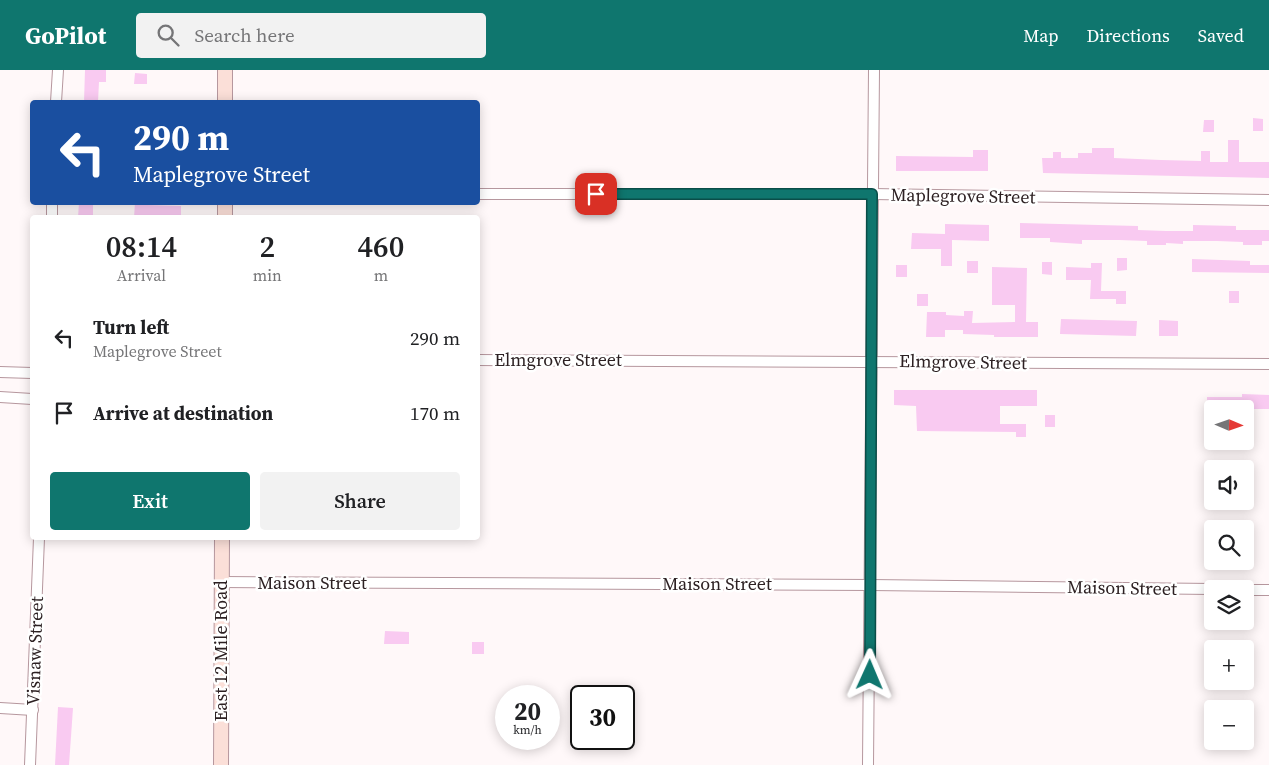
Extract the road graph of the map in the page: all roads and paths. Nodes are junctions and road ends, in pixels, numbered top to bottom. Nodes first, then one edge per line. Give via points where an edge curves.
1 (58, 70) edge
2 (225, 70) edge
3 (874, 70) edge
4 (56, 100) edge
5 (225, 100) edge
6 (480, 194) edge
7 (872, 194) junction
8 (1269, 200) edge
9 (480, 360) edge
10 (871, 361) junction
11 (1269, 364) edge
12 (0, 372) edge
13 (30, 373) edge
14 (0, 397) edge
15 (30, 399) edge
16 (39, 540) edge
17 (222, 540) edge
18 (222, 582) junction
19 (871, 585) junction
20 (1204, 589) edge
21 (1254, 590) edge
22 (1269, 590) edge
23 (0, 708) edge
24 (33, 710) junction
25 (30, 765) edge
26 (221, 765) edge
27 (868, 765) edge

1 - 4 street
2 - 5 main road
3 - 7 street
6 - 7 street, Maplegrove Street
7 - 8 street, Maplegrove Street
7 - 10 street
9 - 10 street, Elmgrove Street
10 - 11 street, Elmgrove Street
10 - 19 street
12 - 13 street
14 - 15 street
16 - 24 street, Visnaw Street
17 - 18 main road, East 12 Mile Road
18 - 19 street, Maison Street
18 - 26 main road, East 12 Mile Road
19 - 20 street, Maison Street
19 - 27 street
21 - 22 street
23 - 24 street
24 - 25 street, Visnaw Street

